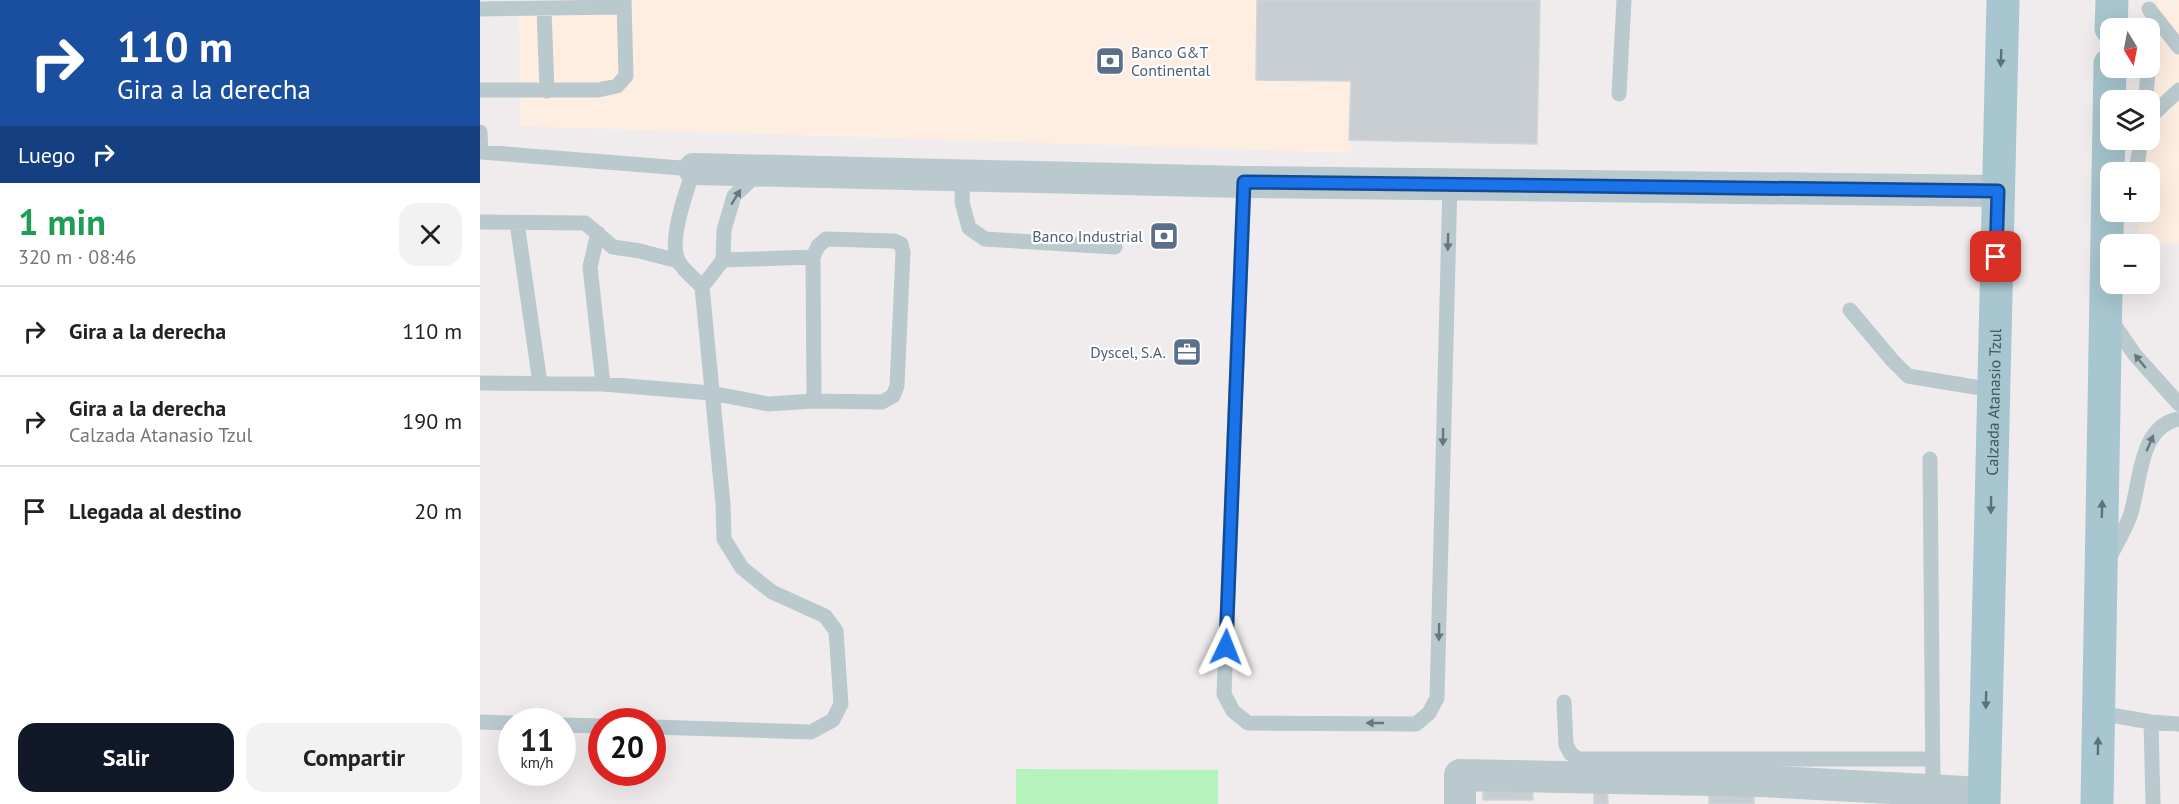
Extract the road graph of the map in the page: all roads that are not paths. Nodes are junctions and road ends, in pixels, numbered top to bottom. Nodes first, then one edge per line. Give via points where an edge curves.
1 (1624, 0) edge
2 (2003, 0) edge
3 (2112, 0) edge
4 (624, 4) edge
5 (2148, 5) edge
6 (480, 9) edge
7 (544, 9) junction
8 (2111, 18) edge
9 (2177, 40) edge
10 (2110, 78) edge
11 (480, 90) edge
12 (2179, 90) edge
13 (547, 91) junction
14 (1619, 94) dead end
15 (2160, 108) edge
16 (480, 132) edge
17 (481, 152) edge
18 (694, 170) junction
19 (760, 171) junction
20 (963, 176) junction
21 (1244, 182) junction
22 (1450, 183) junction
23 (1998, 191) junction
24 (480, 222) edge
25 (518, 222) junction
26 (598, 233) junction
27 (2108, 234) edge
28 (1115, 247) dead end
29 (813, 257) junction
30 (723, 260) junction
31 (678, 261) junction
32 (702, 286) junction
33 (2107, 294) edge
34 (1850, 310) dead end
35 (2107, 314) junction
36 (480, 383) edge
37 (540, 383) junction
38 (603, 384) junction
39 (1994, 390) junction
40 (711, 393) junction
41 (814, 401) junction
42 (2179, 404) edge
43 (2179, 419) edge
44 (1930, 459) dead end
45 (2100, 576) junction
46 (1564, 702) dead end
47 (2099, 713) junction
48 (480, 722) edge
49 (2151, 722) junction
50 (498, 723) edge
51 (2179, 724) edge
52 (666, 727) edge
53 (1933, 774) junction
54 (1460, 790) edge
55 (1541, 791) edge
56 (1685, 792) edge
57 (1761, 793) edge
58 (1984, 799) edge
59 (2097, 804) edge
60 (2153, 804) edge

1 - 14 lane
2 -> 23 main road, Calzada Atanasio Tzul
3 - 8 main road
4 - 7 lane
4 - 13 lane via 626,76 617,87
5 - 9 lane
6 - 7 lane
7 - 13 lane
10 - 27 main road
11 - 13 lane
12 - 15 lane
16 - 17 lane
17 - 18 lane
18 - 19 street
18 - 31 lane via 680,209
19 - 20 street
30 -> 19 lane via 724,230 734,196
20 - 21 street
20 - 28 lane via 962,202 969,228 985,239
21 - 22 street
22 -> 21 lane via 1437,698 1429,713 1416,724 1248,723 1233,711 1224,694
22 - 23 street
23 - 39 main road, Calzada Atanasio Tzul
24 - 25 lane
25 - 26 lane via 585,224
25 - 37 lane
26 - 31 lane via 613,247
26 - 38 lane via 590,267
29 - 30 lane
29 - 41 lane
29 - 41 lane via 826,239 894,241 901,244 903,252 897,386 893,396 882,402
30 - 32 lane
31 - 32 lane
32 - 40 lane
33 - 35 main road
34 - 39 lane via 1908,376
42 -> 35 lane via 2135,355
45 -> 35 main road
36 - 37 lane
37 - 38 lane
38 - 40 lane
39 -> 58 main road, Calzada Atanasio Tzul
40 - 41 lane via 768,404
40 - 52 lane via 724,539 742,568 772,592 825,616 836,631 841,704 833,720 811,732
45 -> 43 lane via 2130,517 2150,438 2161,426
44 - 53 lane
45 - 47 main road
46 - 53 lane via 1566,746 1579,759
47 - 49 lane
59 -> 47 main road
48 - 50 lane
49 - 51 lane
49 - 60 lane
53 - 57 street
53 - 58 street
54 - 55 street
55 - 56 street
56 - 57 street

